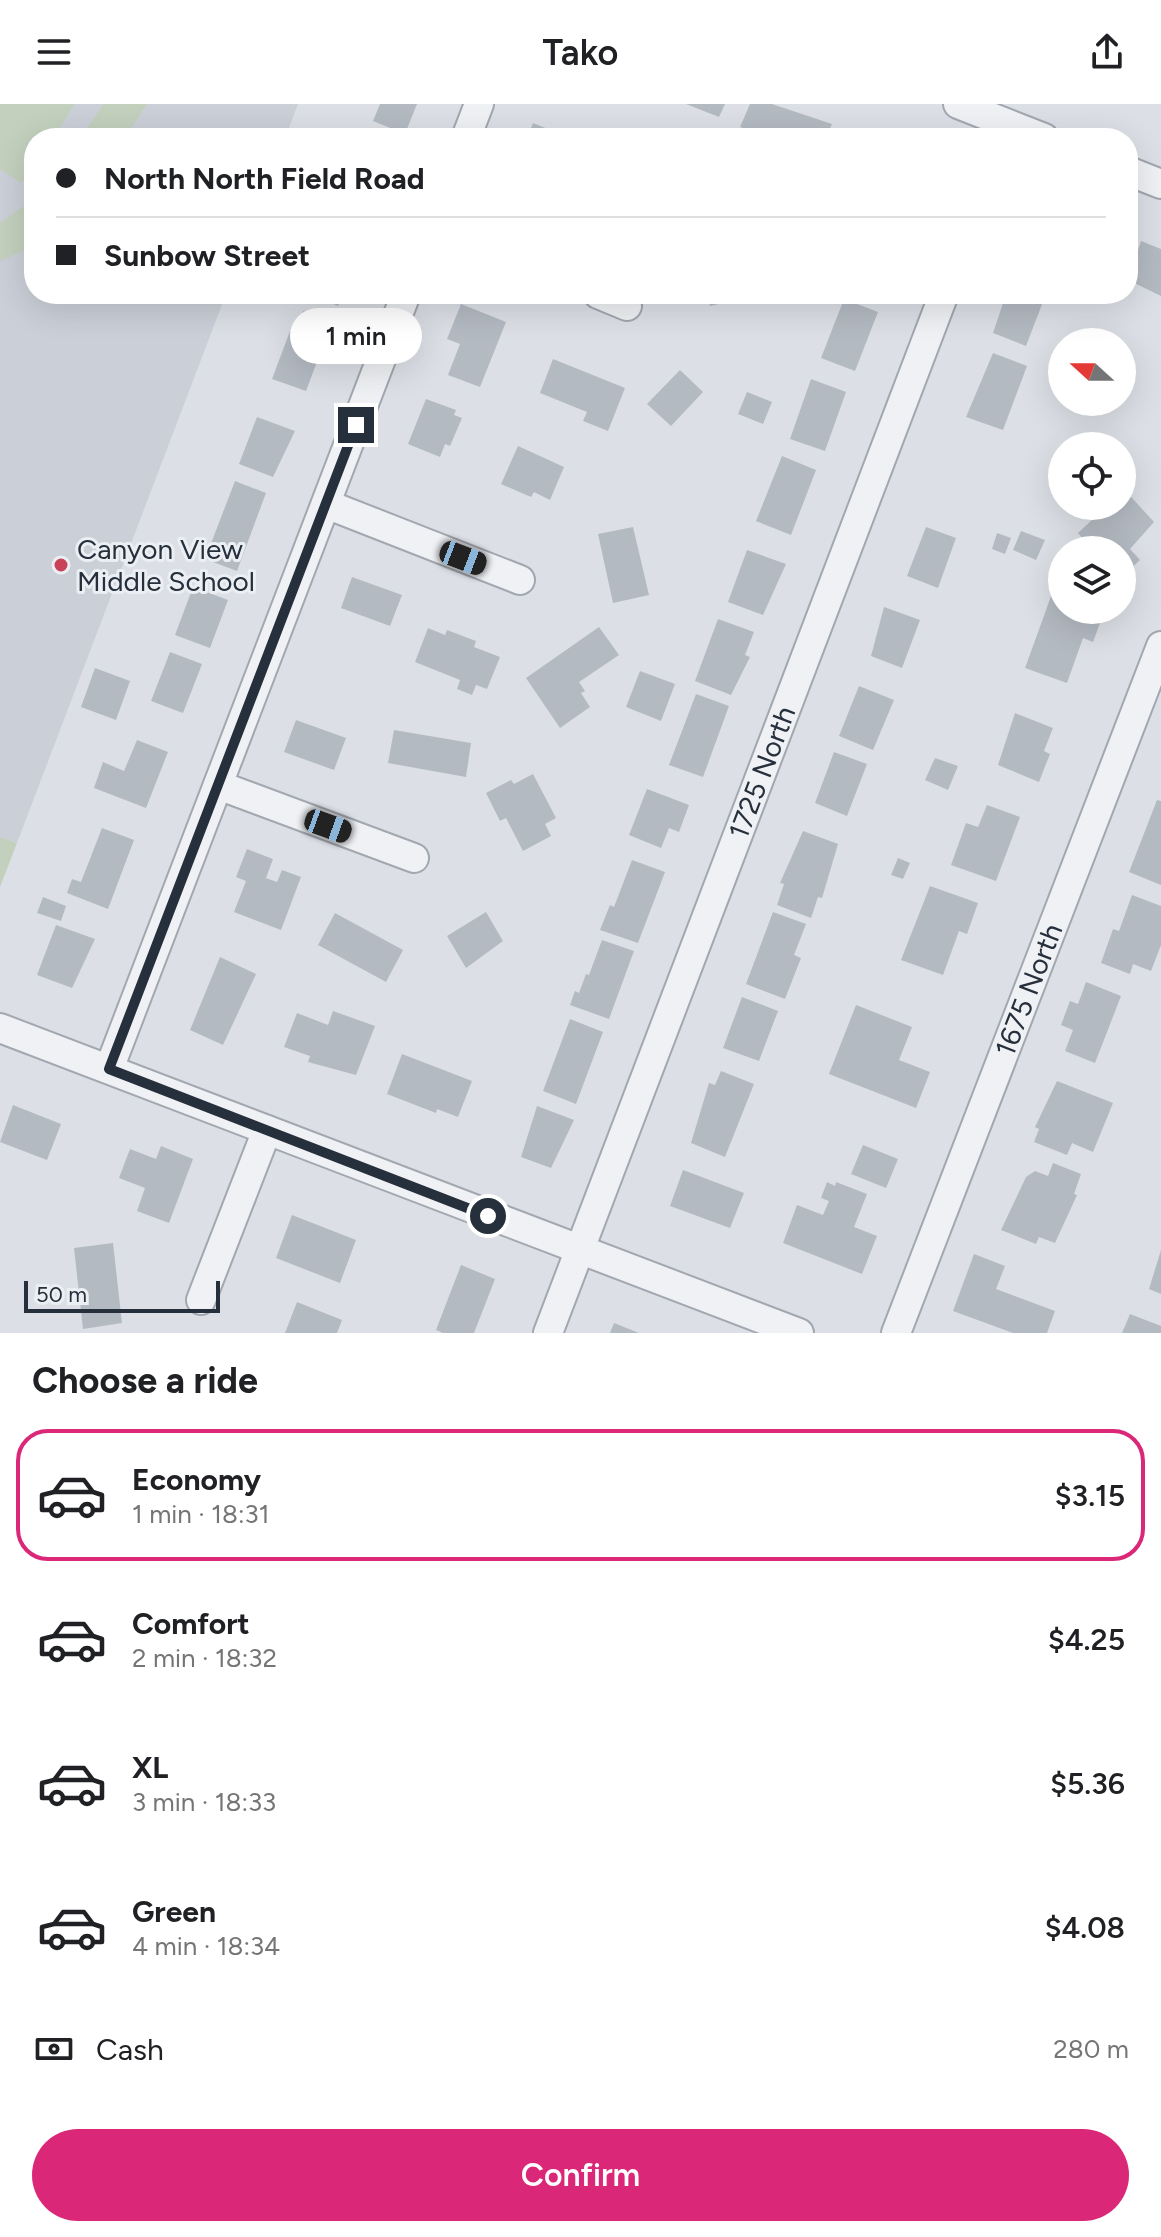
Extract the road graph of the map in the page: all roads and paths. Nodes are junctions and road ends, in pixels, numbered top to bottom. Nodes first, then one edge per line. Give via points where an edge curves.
1 (479, 104) edge
2 (958, 104) edge
3 (1010, 122) edge
4 (470, 128) edge
5 (1138, 175) edge
6 (1161, 184) edge
7 (402, 304) edge
8 (622, 304) edge
9 (940, 304) edge
10 (627, 306) dead end
11 (326, 504) junction
12 (520, 580) dead end
13 (1161, 646) edge
14 (218, 785) junction
15 (414, 858) dead end
16 (0, 1028) edge
17 (109, 1069) junction
18 (267, 1130) junction
19 (580, 1252) junction
20 (201, 1300) dead end
21 (548, 1333) edge
22 (799, 1333) edge
23 (896, 1333) edge

1 - 4 street
2 - 3 street
5 - 6 street
7 - 11 street
8 - 10 street
9 - 19 street, 1725 North
11 - 12 street
11 - 14 street
13 - 23 street, 1675 North
14 - 15 street
14 - 17 street
16 - 17 street
17 - 18 street
18 - 19 street
18 - 20 street
19 - 21 street, 1725 North
19 - 22 street

